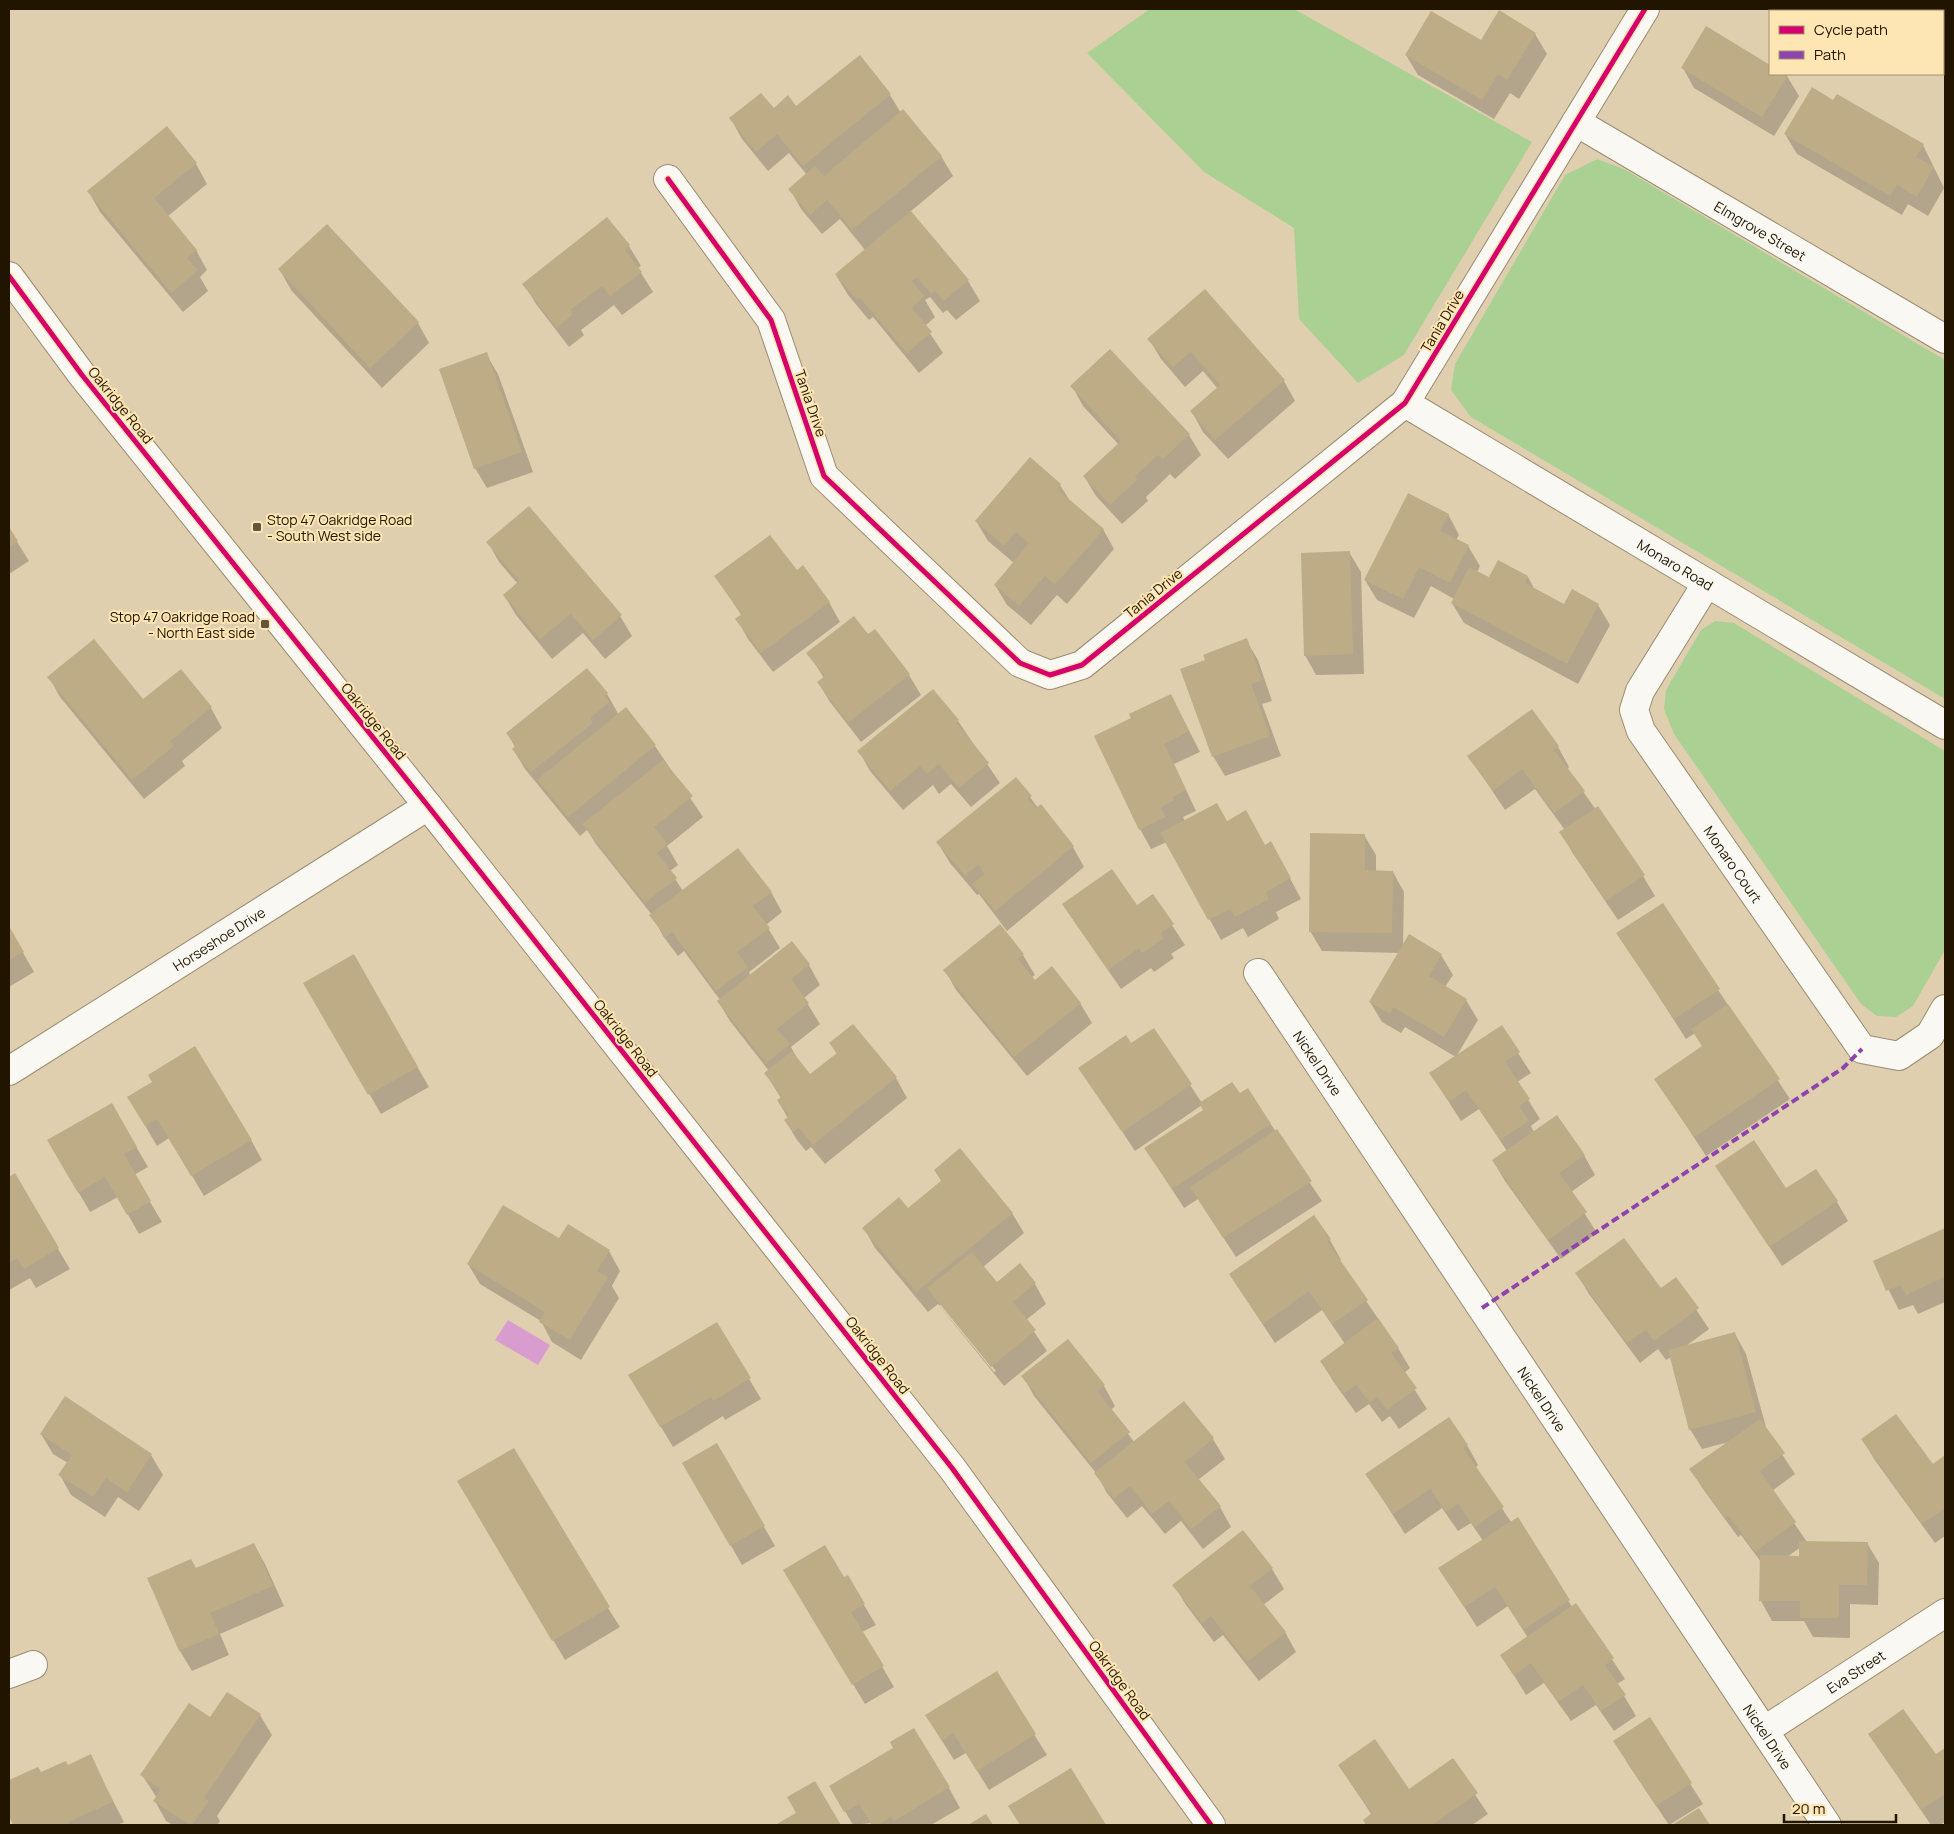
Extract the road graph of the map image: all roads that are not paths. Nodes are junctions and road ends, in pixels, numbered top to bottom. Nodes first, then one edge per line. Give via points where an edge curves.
1 (1645, 9) edge
2 (1576, 122) junction
3 (668, 179) dead end
4 (9, 276) edge
5 (1945, 339) edge
6 (1405, 403) junction
7 (1707, 583) junction
8 (1945, 726) edge
9 (428, 806) junction
10 (1258, 973) dead end
11 (1945, 1009) edge
12 (9, 1071) edge
13 (1945, 1613) edge
14 (1765, 1730) junction
15 (1211, 1825) edge
16 (1827, 1825) edge

1 - 2 street, Tania Drive
2 - 5 street, Elmgrove Street
2 - 6 street, Tania Drive
3 - 6 street, Tania Drive via 771,320 824,476 1020,663 1050,675 1082,665
4 - 9 street, Oakridge Road via 82,374
6 - 7 street, Monaro Road
7 - 8 street, Monaro Road
7 - 11 street, Monaro Court via 1640,691 1634,710 1641,731 1862,1049 1899,1056 1930,1035
9 - 12 street, Horseshoe Drive
9 - 15 street, Oakridge Road via 952,1468
10 - 14 street, Nickel Drive
13 - 14 street, Eva Street
14 - 16 street, Nickel Drive

